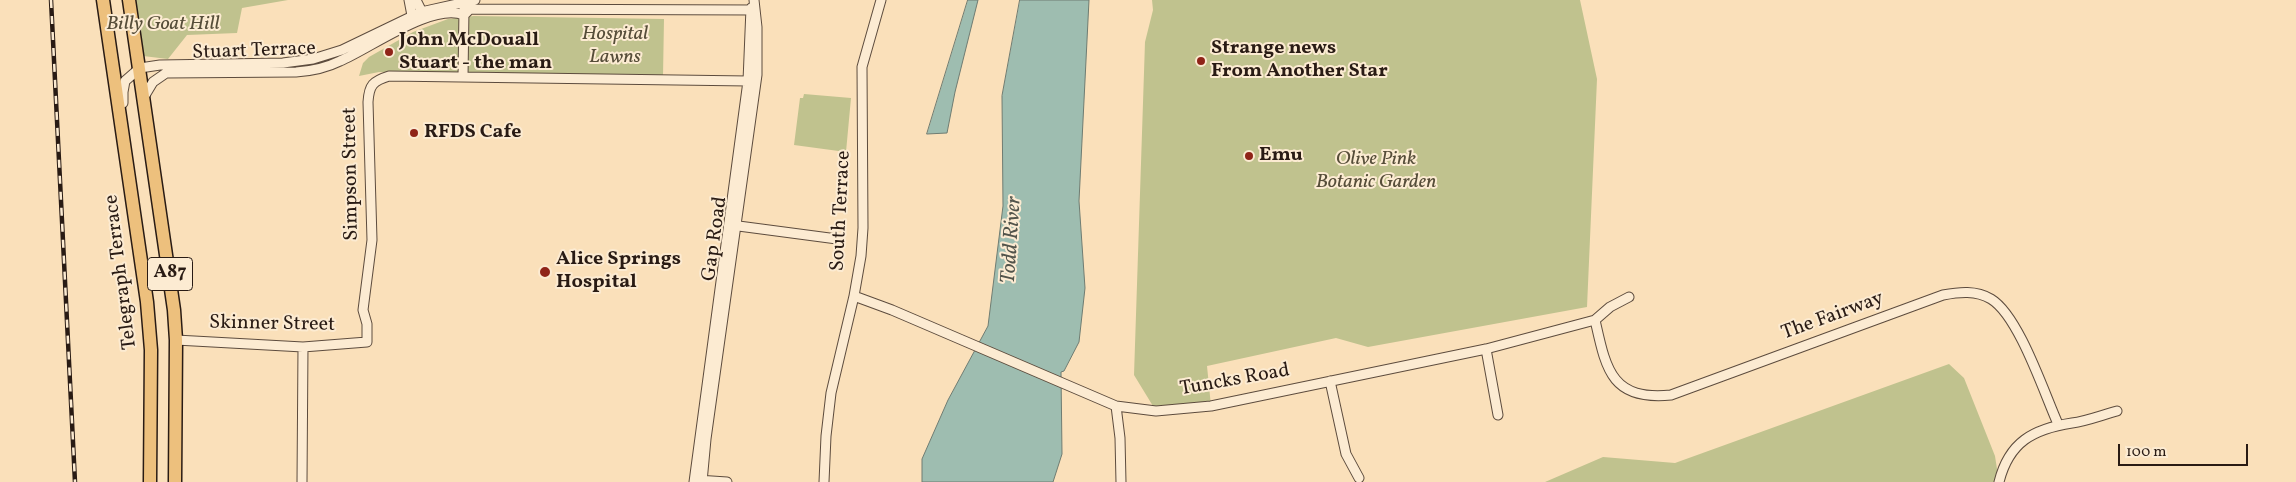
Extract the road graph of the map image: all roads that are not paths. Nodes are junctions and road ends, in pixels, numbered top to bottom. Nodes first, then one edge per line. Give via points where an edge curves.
1 (103, 0) edge
2 (129, 0) edge
3 (409, 0) edge
4 (416, 0) edge
5 (475, 0) edge
6 (753, 0) edge
7 (881, 0) edge
8 (464, 2) junction
9 (561, 4) edge
10 (753, 10) junction
11 (464, 15) junction
12 (418, 17) junction
13 (140, 68) junction
14 (463, 77) junction
15 (748, 81) junction
16 (143, 100) junction
17 (137, 225) junction
18 (732, 225) junction
19 (837, 239) dead end
20 (854, 296) junction
21 (1629, 297) dead end
22 (1595, 320) junction
23 (176, 340) junction
24 (367, 342) joint
25 (303, 347) junction
26 (1486, 349) junction
27 (1330, 381) junction
28 (1116, 406) junction
29 (2117, 411) dead end
30 (1498, 415) dead end
31 (2058, 424) junction
32 (1359, 478) dead end
33 (698, 481) edge
34 (150, 482) edge
35 (175, 482) edge
36 (302, 482) edge
37 (727, 482) edge
38 (824, 482) edge
39 (1121, 482) edge
40 (1999, 482) edge

1 - 17 highway, Telegraph Terrace / A87
2 - 13 highway, A87
3 - 12 street
4 - 12 street
5 - 8 street, Stuart Terrace
6 - 10 street, Gap Road
7 - 20 street, South Terrace via 862,67 862,228
8 - 11 street
8 - 12 street, Stuart Terrace
9 - 10 street, Stuart Terrace
9 - 11 street, Stuart Terrace via 470,9
10 - 15 street, Gap Road
10 - 18 street, Gap Road via 758,45 757,75
11 - 12 street, Stuart Terrace via 455,12
11 - 14 street
12 - 13 street, Stuart Terrace via 313,60
12 - 16 street, Stuart Terrace via 340,62 296,72 166,72 153,82
13 - 16 highway, A87
13 - 17 street via 129,76 122,92
14 - 15 street, Simpson Street
14 - 24 street, Simpson Street via 389,76 377,80 369,90 372,240 363,310
15 - 18 street, Gap Road
16 - 23 highway, A87 via 171,285
17 - 34 highway, Telegraph Terrace / A87 via 151,350
18 - 19 street
18 - 33 street, Gap Road
20 - 28 street, Tuncks Road
20 - 38 street, South Terrace via 831,392
21 - 22 street, Tuncks Road
22 - 26 street, Tuncks Road
22 - 31 street, The Fairway via 1604,361 1610,370 1629,390 1654,397 1671,395 1943,295 1960,291 1978,293 2003,308 2015,327
23 - 25 street, Skinner Street
23 - 35 highway, A87
24 - 25 street, Skinner Street
25 - 36 street
26 - 27 street, Tuncks Road
26 - 30 street
27 - 28 street, Tuncks Road via 1188,409
27 - 32 street via 1346,454
28 - 39 street
29 - 31 street
31 - 40 street via 2015,447 2004,464
33 - 37 street

